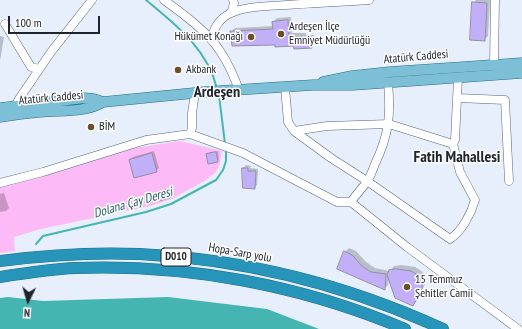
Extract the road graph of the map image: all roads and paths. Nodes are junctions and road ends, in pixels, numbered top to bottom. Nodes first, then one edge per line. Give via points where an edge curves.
1 (92, 0) edge
2 (164, 0) edge
3 (233, 0) edge
4 (355, 0) edge
5 (369, 0) edge
6 (495, 0) edge
7 (332, 1) edge
8 (311, 2) edge
9 (229, 14) junction
10 (5, 24) dead end
11 (212, 41) junction
12 (522, 63) edge
13 (494, 64) junction
14 (39, 69) junction
15 (522, 73) edge
16 (458, 78) junction
17 (388, 83) junction
18 (313, 85) junction
19 (285, 87) junction
20 (235, 90) junction
21 (200, 93) junction
22 (457, 98) junction
23 (103, 102) junction
24 (21, 105) junction
25 (0, 108) edge
26 (0, 117) edge
27 (389, 124) junction
28 (294, 131) junction
29 (190, 134) junction
30 (453, 144) junction
31 (509, 180) dead end
32 (367, 181) junction
33 (0, 183) edge
34 (351, 202) junction
35 (0, 261) edge
36 (1, 276) edge
37 (405, 329) edge
38 (443, 329) edge
39 (518, 329) edge

1 - 14 street
2 - 11 street
3 - 9 street via 232,11
4 - 5 street
4 - 7 street
6 - 13 street
7 - 8 street
8 - 9 street via 256,7
9 - 11 street via 216,26
10 - 14 street via 31,67
11 - 20 street via 232,72
12 - 13 main road, Atatürk Caddesi
13 - 18 main road, Atatürk Caddesi via 367,75 329,80
14 - 24 street via 19,99 18,103
15 - 16 main road, Atatürk Caddesi
16 - 17 main road, Atatürk Caddesi
16 - 22 street
17 - 18 main road, Atatürk Caddesi
17 - 27 street
18 - 19 main road, Atatürk Caddesi
19 - 20 main road, Atatürk Caddesi
19 - 28 street via 288,122
20 - 21 main road, Atatürk Caddesi
21 - 23 main road, Atatürk Caddesi
21 - 29 street via 192,113
22 - 30 street
22 - 31 street via 505,100
23 - 24 main road, Atatürk Caddesi via 84,98
23 - 26 main road, Atatürk Caddesi via 85,109
24 - 25 main road, Atatürk Caddesi
27 - 28 street via 328,126
27 - 30 street
27 - 32 street via 381,151
28 - 32 street
29 - 33 street via 146,140
29 - 34 street via 243,153 337,202
30 - 32 street via 460,172 475,200 472,211 457,234 450,239
32 - 34 street
34 - 39 street
35 - 38 highway, Hopa-Sarp yolu / D010 via 74,254 138,254 214,261 258,268 348,292 396,308
36 - 37 highway, D010 via 76,268 181,271 280,288 343,306

